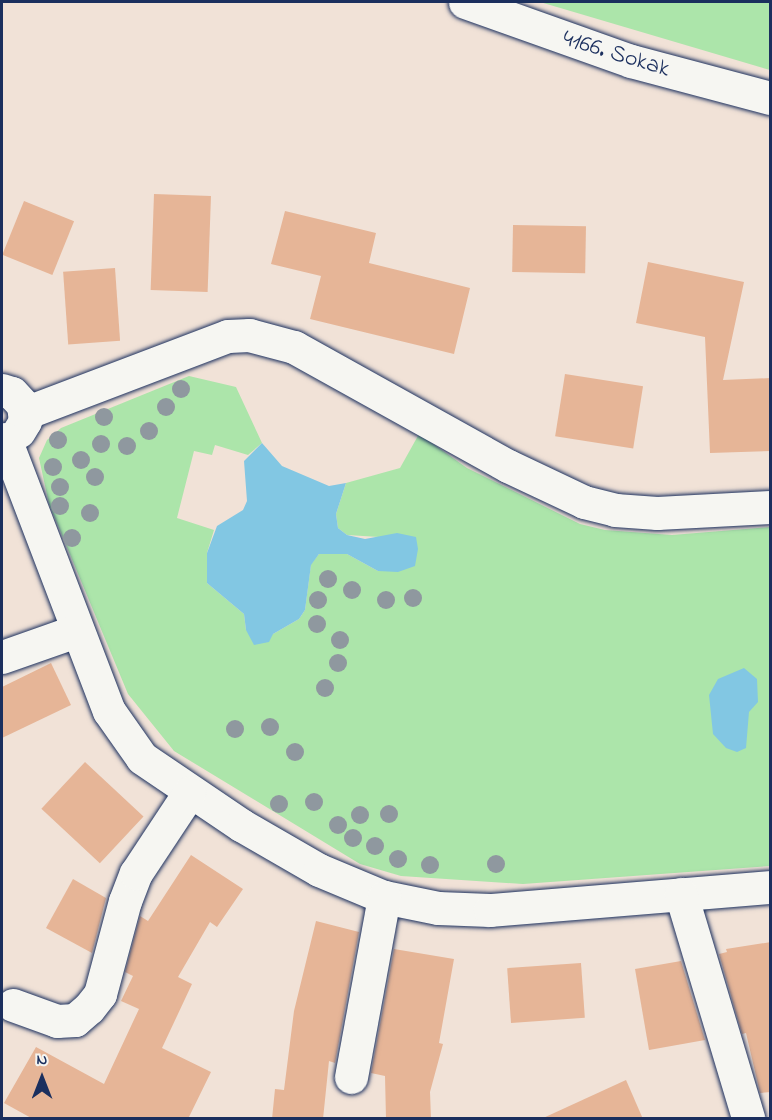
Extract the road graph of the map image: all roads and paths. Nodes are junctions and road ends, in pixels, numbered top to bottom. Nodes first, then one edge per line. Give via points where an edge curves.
1 (465, 2) edge
2 (771, 98) edge
3 (2, 390) edge
4 (25, 413) junction
5 (3, 440) edge
6 (771, 507) edge
7 (76, 632) junction
8 (2, 657) edge
9 (189, 793) junction
10 (771, 887) edge
11 (681, 894) junction
12 (384, 897) junction
13 (13, 1005) dead end
14 (351, 1077) dead end
15 (748, 1119) edge

1 - 2 street, 4166. Sokak via 631,61
3 - 4 street via 18,399
4 - 5 street via 21,428
4 - 6 street via 228,336 249,335 294,347 508,466 584,502 615,510 657,513
5 - 7 street
7 - 8 street
7 - 9 street via 109,711 142,758
9 - 12 street via 320,870
9 - 13 street via 136,873 100,994 89,1008 75,1020 57,1021
10 - 11 street
11 - 12 street via 490,910 438,908
11 - 15 street
12 - 14 street

